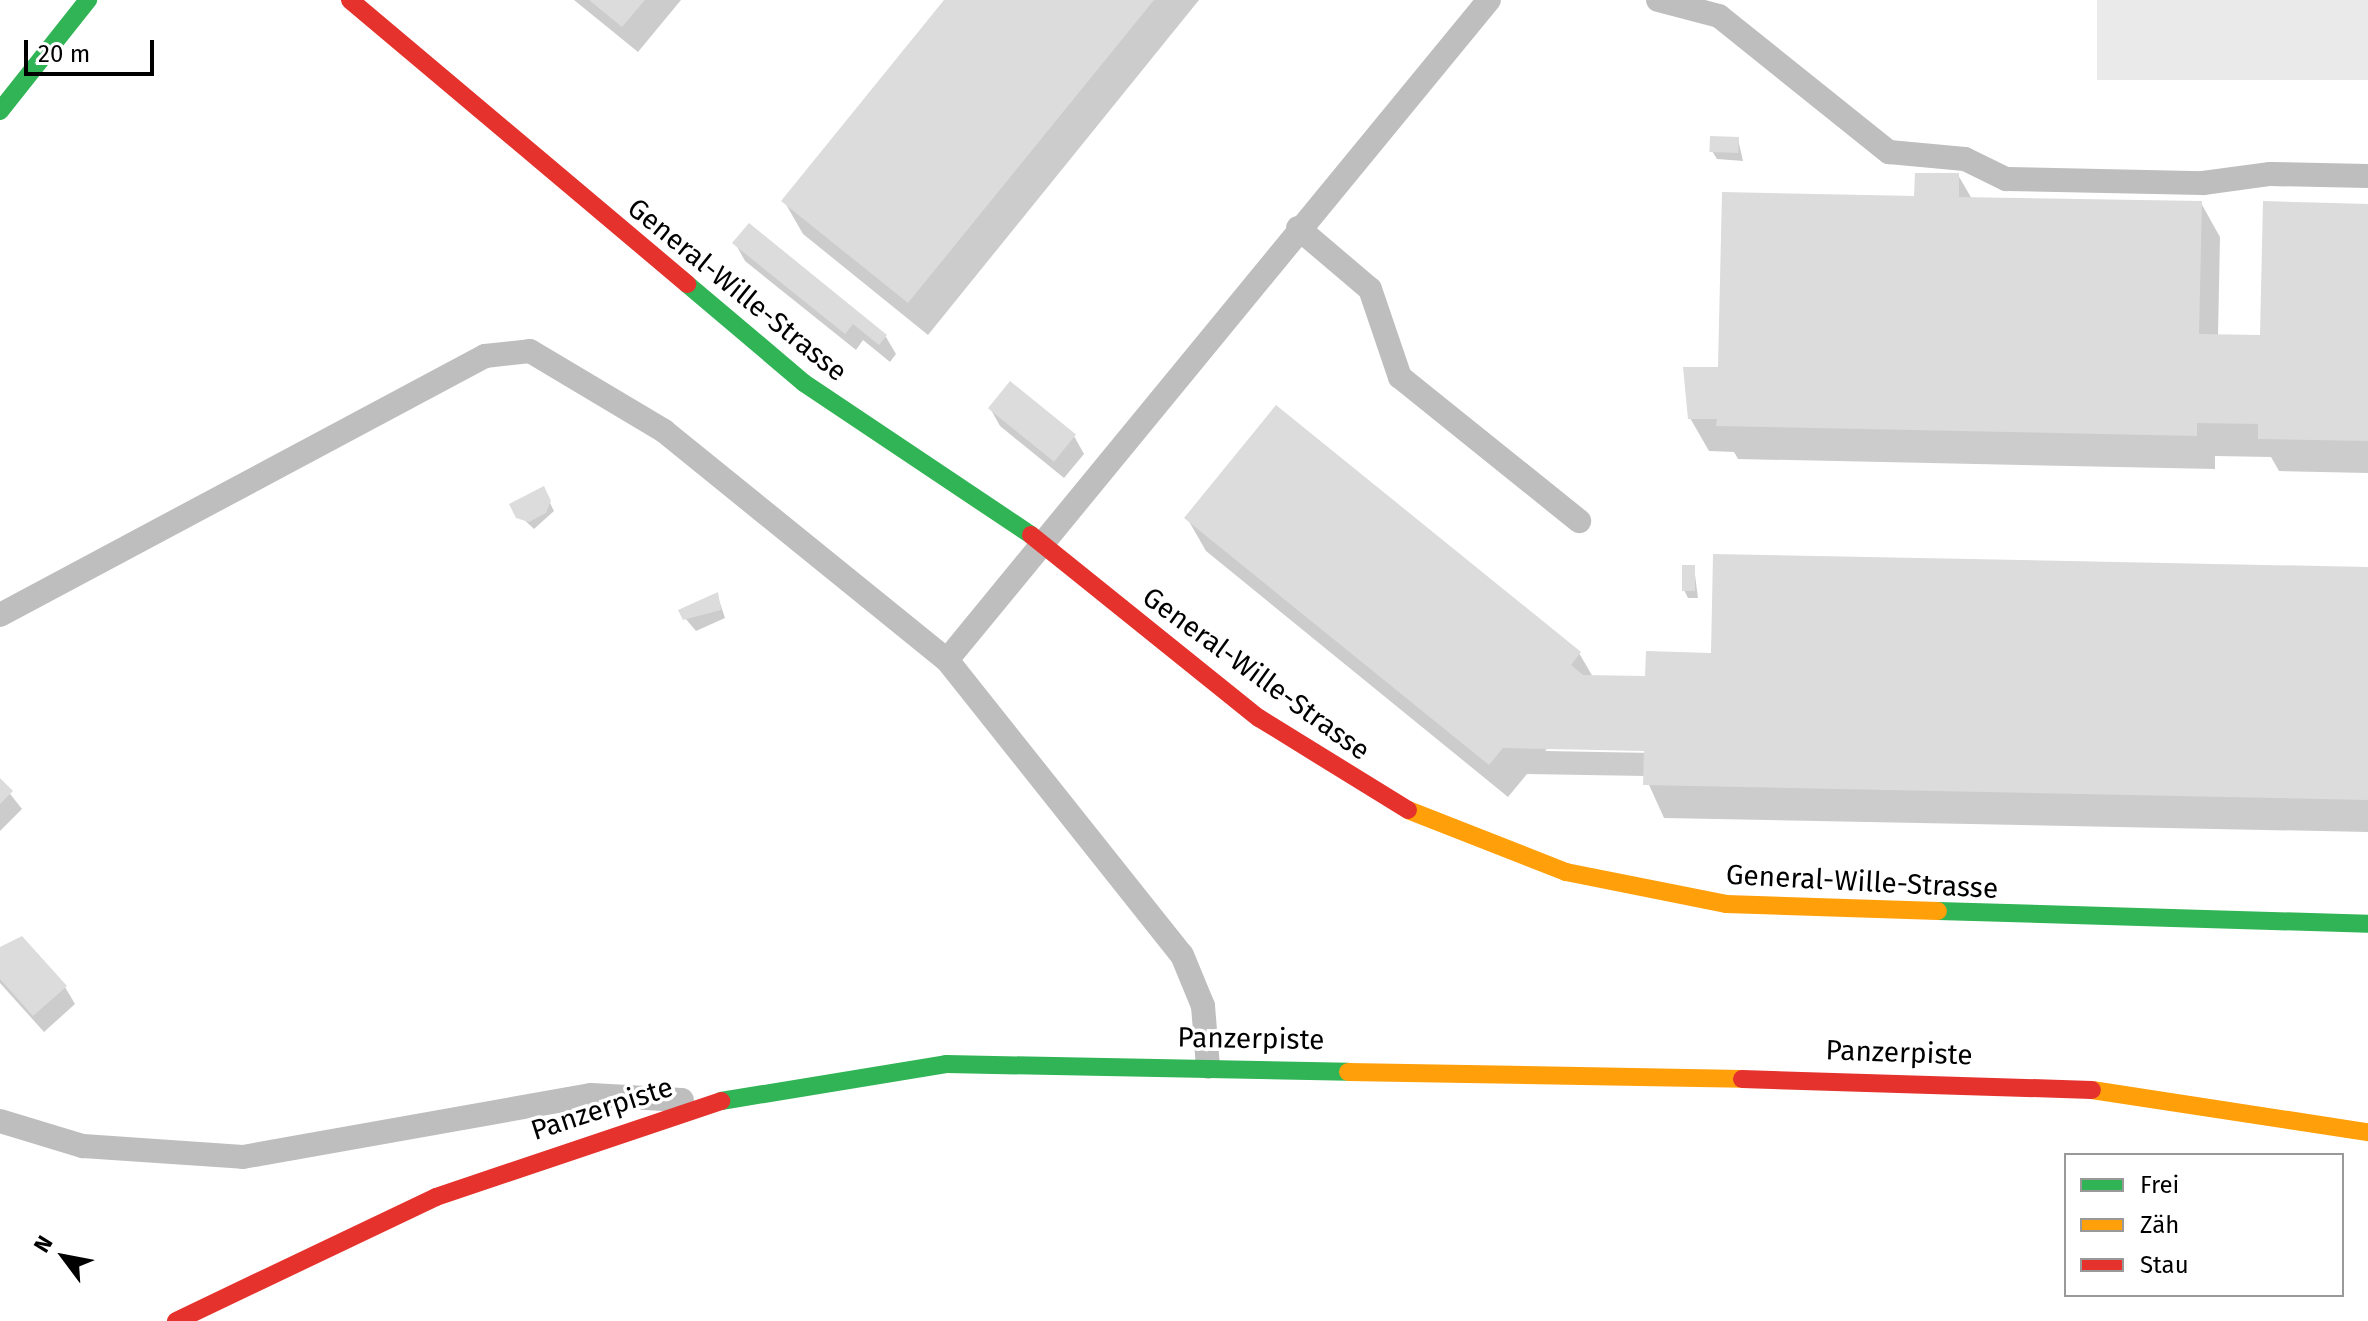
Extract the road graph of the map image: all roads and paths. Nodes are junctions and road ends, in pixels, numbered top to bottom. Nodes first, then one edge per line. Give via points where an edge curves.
1 (88, 0) edge
2 (350, 0) edge
3 (1489, 0) edge
4 (1658, 0) edge
5 (0, 111) edge
6 (2368, 176) edge
7 (1298, 228) junction
8 (1579, 521) dead end
9 (0, 615) edge
10 (947, 660) junction
11 (2368, 924) edge
12 (1208, 1067) junction
13 (716, 1102) junction
14 (0, 1121) edge
15 (2368, 1132) edge
16 (176, 1321) edge

1 - 5 main road
2 - 11 main road, General-Wille-Strasse via 804,383 989,501 1270,726 1440,826 1566,872 1726,904
3 - 7 lane
4 - 6 lane via 1719,16 1889,152 1965,159 2006,179 2203,183 2270,174
7 - 8 lane via 1370,289 1400,377
7 - 10 lane
9 - 10 lane via 508,349 554,361 664,431
10 - 12 lane via 1182,955 1203,1006
12 - 13 main road, Panzerpiste via 946,1064
12 - 15 main road, Panzerpiste via 2030,1085 2158,1095
13 - 14 lane via 591,1095 243,1157 83,1146
13 - 16 main road, Panzerpiste via 436,1197

